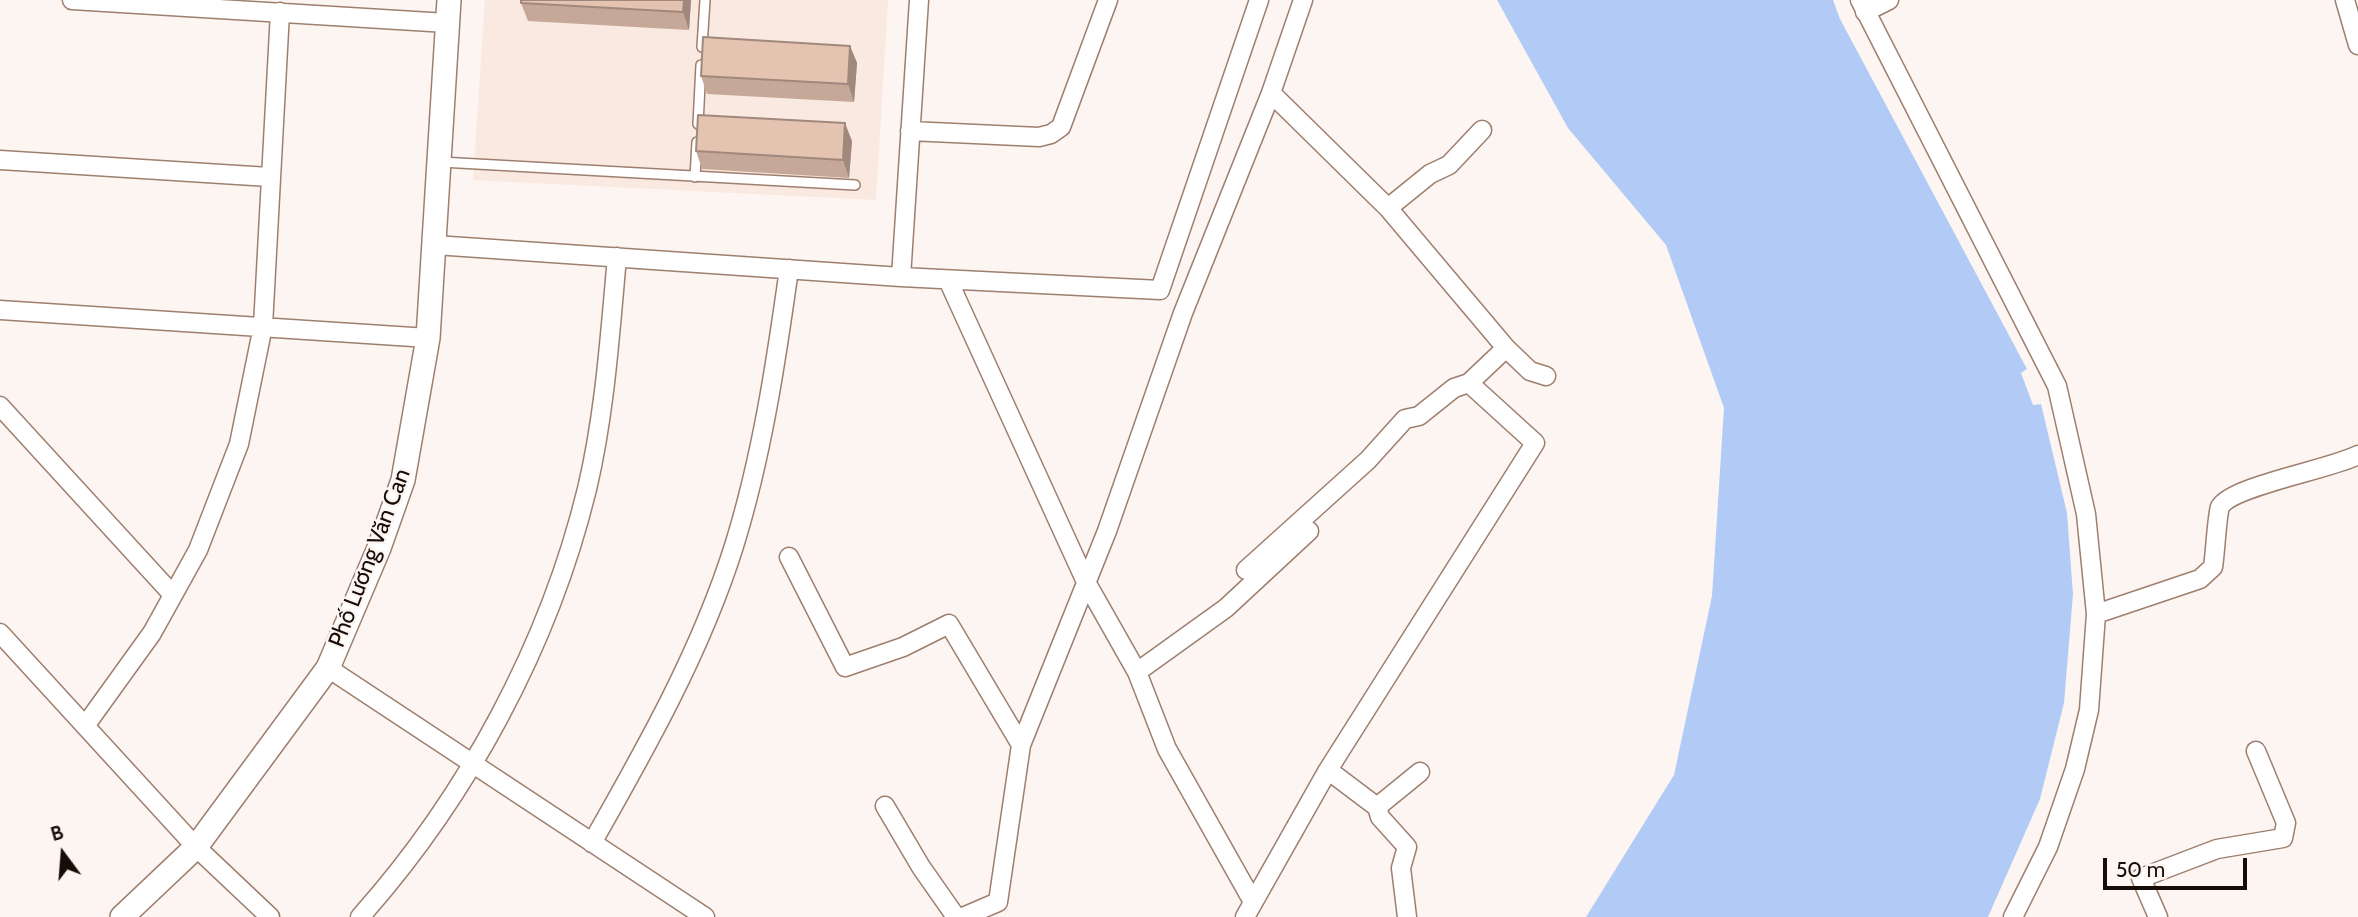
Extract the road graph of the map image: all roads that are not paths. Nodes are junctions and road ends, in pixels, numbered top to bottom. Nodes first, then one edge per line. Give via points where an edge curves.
1 (72, 0) edge
2 (449, 0) edge
3 (705, 0) edge
4 (919, 0) edge
5 (1108, 0) edge
6 (1259, 0) edge
7 (1303, 0) edge
8 (1889, 0) edge
9 (2345, 0) edge
10 (104, 1) edge
11 (1863, 6) edge
12 (280, 12) junction
13 (447, 23) junction
14 (2358, 45) edge
15 (1271, 93) junction
16 (1482, 130) dead end
17 (911, 131) junction
18 (0, 160) edge
19 (440, 162) junction
20 (269, 177) junction
21 (695, 177) junction
22 (855, 185) dead end
23 (1388, 208) junction
24 (435, 245) junction
25 (617, 257) junction
26 (789, 269) junction
27 (901, 277) junction
28 (948, 280) junction
29 (1160, 290) junction
30 (0, 310) edge
31 (1183, 313) junction
32 (263, 326) junction
33 (428, 338) junction
34 (1506, 348) junction
35 (1546, 376) dead end
36 (1469, 383) junction
37 (0, 406) edge
38 (2358, 456) edge
39 (1309, 531) dead end
40 (789, 557) dead end
41 (1246, 570) dead end
42 (1086, 582) junction
43 (173, 595) junction
44 (2096, 614) junction
45 (0, 633) edge
46 (328, 668) junction
47 (1137, 673) junction
48 (85, 726) junction
49 (1021, 745) junction
50 (2256, 751) dead end
51 (472, 764) junction
52 (1328, 770) junction
53 (1420, 772) dead end
54 (885, 806) dead end
55 (1377, 807) junction
56 (592, 843) junction
57 (196, 847) junction
58 (1249, 909) edge
59 (122, 917) edge
60 (270, 917) edge
61 (360, 917) edge
62 (705, 917) edge
63 (956, 917) edge
64 (963, 917) edge
65 (1407, 917) edge
66 (2012, 917) edge
67 (2158, 917) edge

1 - 10 street
2 - 13 street, Phố Lương Văn Can
3 - 21 lane
4 - 17 street
5 - 17 street via 1061,127 1051,134
6 - 29 street
7 - 15 street
8 - 11 street
9 - 14 street
10 - 12 street
11 - 44 street via 2057,386 2086,514
12 - 13 street
12 - 20 street
13 - 19 street, Phố Lương Văn Can
15 - 23 street
15 - 31 street
16 - 23 street via 1449,164
17 - 27 street
18 - 20 street
19 - 21 lane
19 - 24 street, Phố Lương Văn Can
20 - 32 street
21 - 22 lane
23 - 34 street
24 - 25 street
24 - 33 street, Phố Lương Văn Can
25 - 26 street
25 - 51 street via 608,361 587,487 565,566 523,670
26 - 27 street
26 - 56 street via 772,380 734,546 694,652
27 - 28 street
28 - 29 street
28 - 42 street
29 - 31 street
30 - 32 street
31 - 42 street
32 - 33 street
32 - 43 street via 239,444 198,550
33 - 46 street, Phố Lương Văn Can via 403,480
34 - 35 street via 1530,371
34 - 36 street
36 - 41 street via 1454,388 1419,416 1405,419 1368,460
36 - 52 street via 1535,443
37 - 43 street
38 - 44 street via 2229,499 2220,508 2213,567 2200,579
39 - 47 street via 1226,608
40 - 49 street via 845,667 903,647 949,624
42 - 47 street
42 - 49 street
43 - 48 street via 152,633
44 - 66 street via 2089,710 2074,769 2048,847
45 - 48 street
46 - 51 street
46 - 57 street, Phố Lương Văn Can
47 - 58 street via 1167,749
48 - 57 street
49 - 64 street via 998,901
50 - 67 street via 2287,823 2283,838 2217,849 2141,878
51 - 56 street
51 - 61 street via 393,880
52 - 55 street
52 - 58 street
53 - 55 street
54 - 63 street
55 - 65 street via 1380,817 1407,847 1401,868
56 - 62 street
57 - 59 street, Phố Lương Văn Can
57 - 60 street

